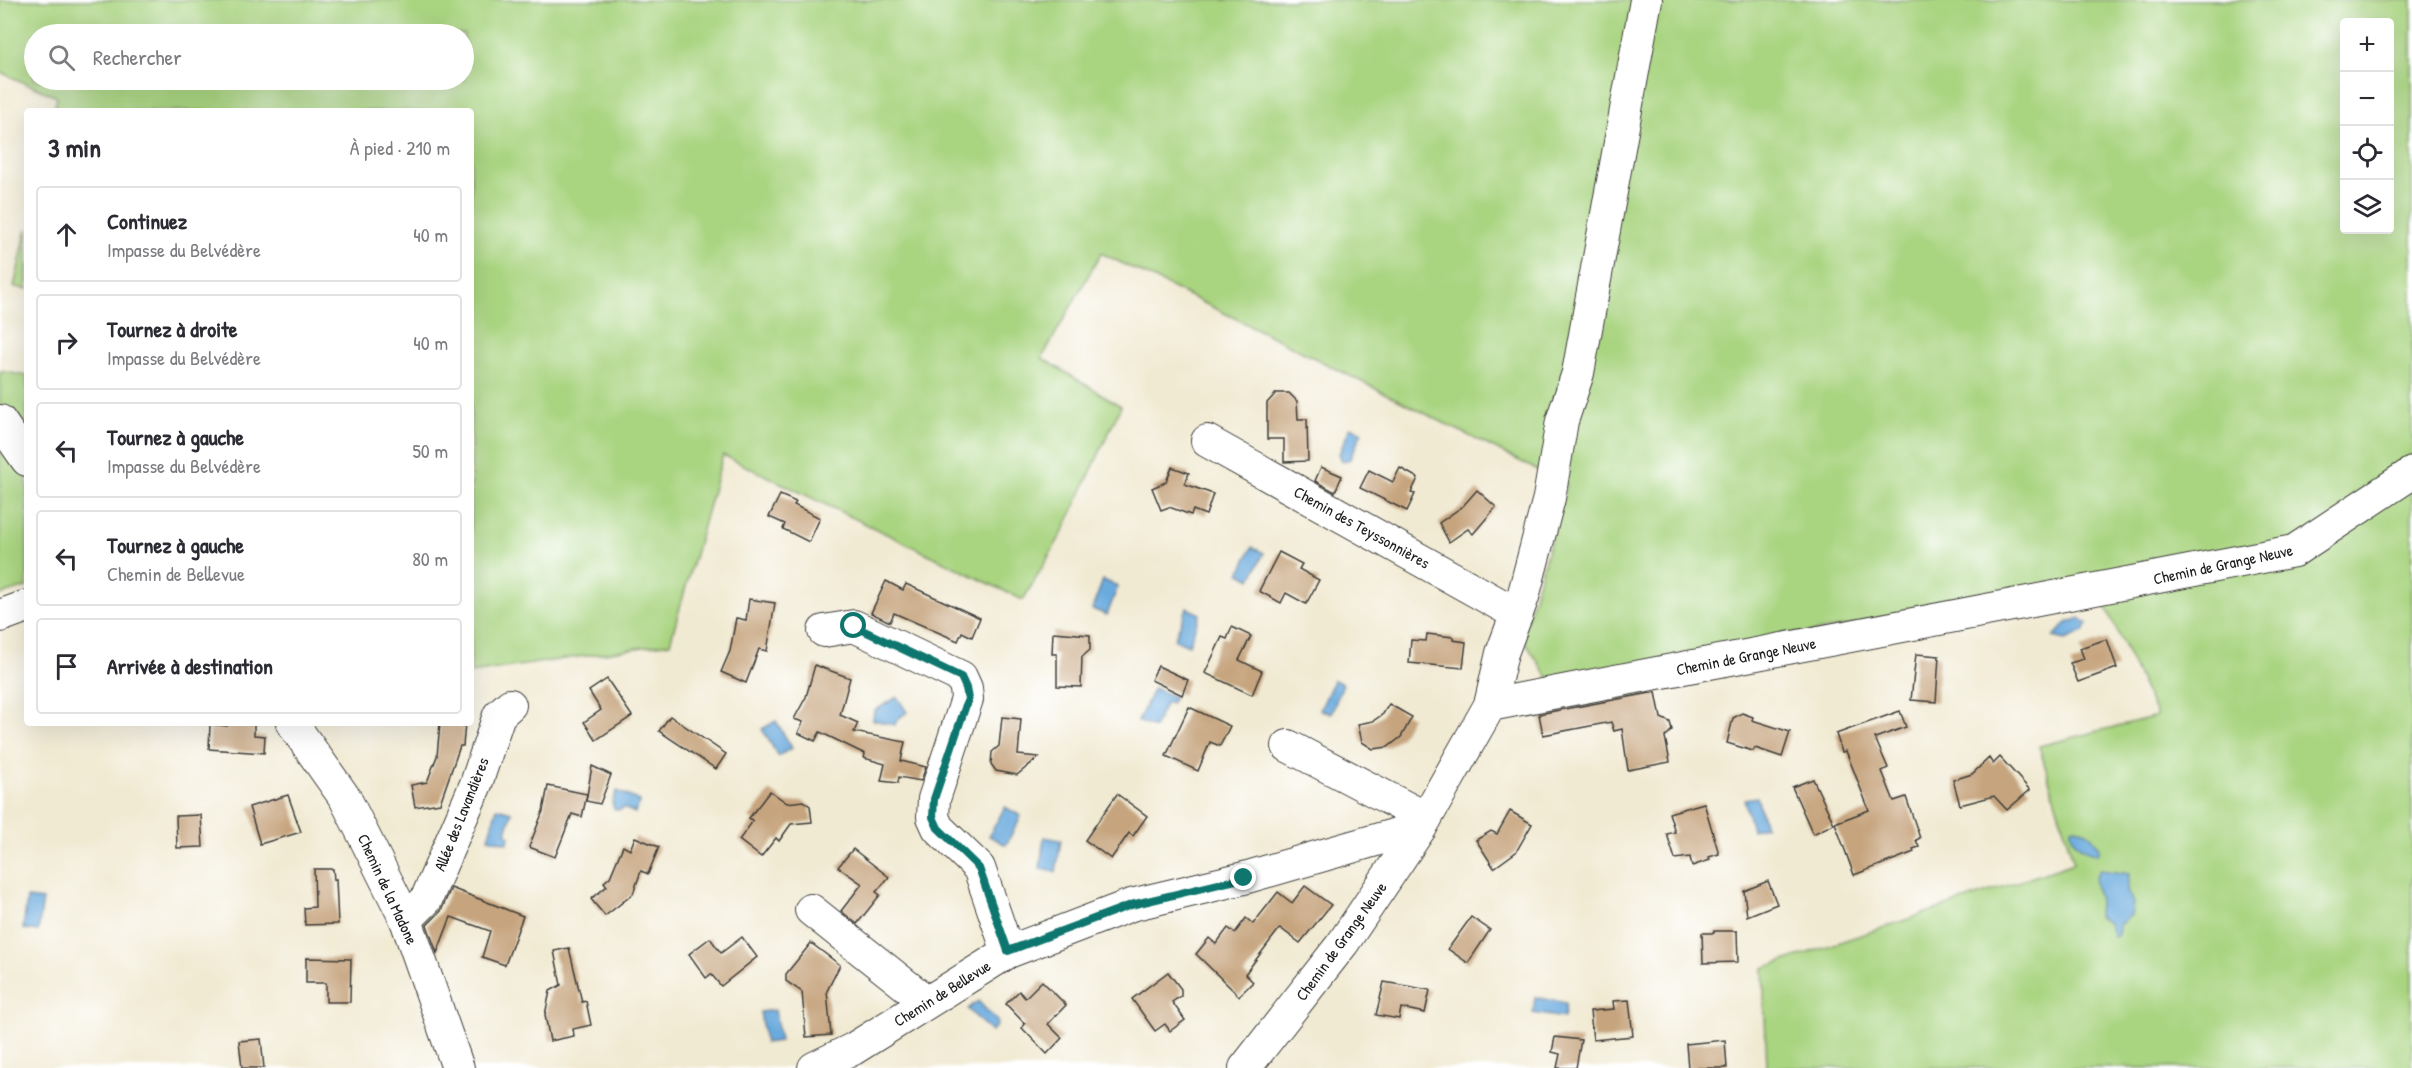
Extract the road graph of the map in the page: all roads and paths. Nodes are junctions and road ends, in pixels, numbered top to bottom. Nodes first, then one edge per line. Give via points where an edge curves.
1 (1646, 0) edge
2 (0, 422) edge
3 (1207, 441) dead end
4 (24, 456) edge
5 (2412, 473) edge
6 (1359, 552) dead end
7 (24, 607) edge
8 (0, 616) edge
9 (1514, 622) junction
10 (824, 631) dead end
11 (510, 705) dead end
12 (1490, 705) junction
13 (294, 726) edge
14 (1288, 746) dead end
15 (1423, 822) junction
16 (811, 910) dead end
17 (406, 920) junction
18 (1008, 951) junction
19 (927, 1002) junction
20 (458, 1068) edge
21 (814, 1068) edge
22 (1245, 1068) edge

1 - 9 street via 1578,373 1562,421 1550,498
2 - 4 street
3 - 9 street, Chemin des Teyssonnières
5 - 12 street, Chemin de Grange Neuve via 2294,551
6 - 9 street, Chemin des Teyssonnières via 1388,556
7 - 8 street
9 - 12 street
10 - 18 street via 854,626 961,677 968,699 934,799 933,817 938,828 979,868
11 - 17 street, Allée des Lavandières via 498,715 476,784 426,900
12 - 15 street, Chemin de Grange Neuve
13 - 17 street, Chemin de la Madone via 345,798
14 - 15 street
15 - 18 street, Chemin de Bellevue via 1244,878 1131,905
15 - 22 street, Chemin de Grange Neuve via 1343,943
16 - 19 street
17 - 20 street, Chemin de la Madone
18 - 19 street, Chemin de Bellevue
19 - 21 street, Chemin de Bellevue via 853,1049

